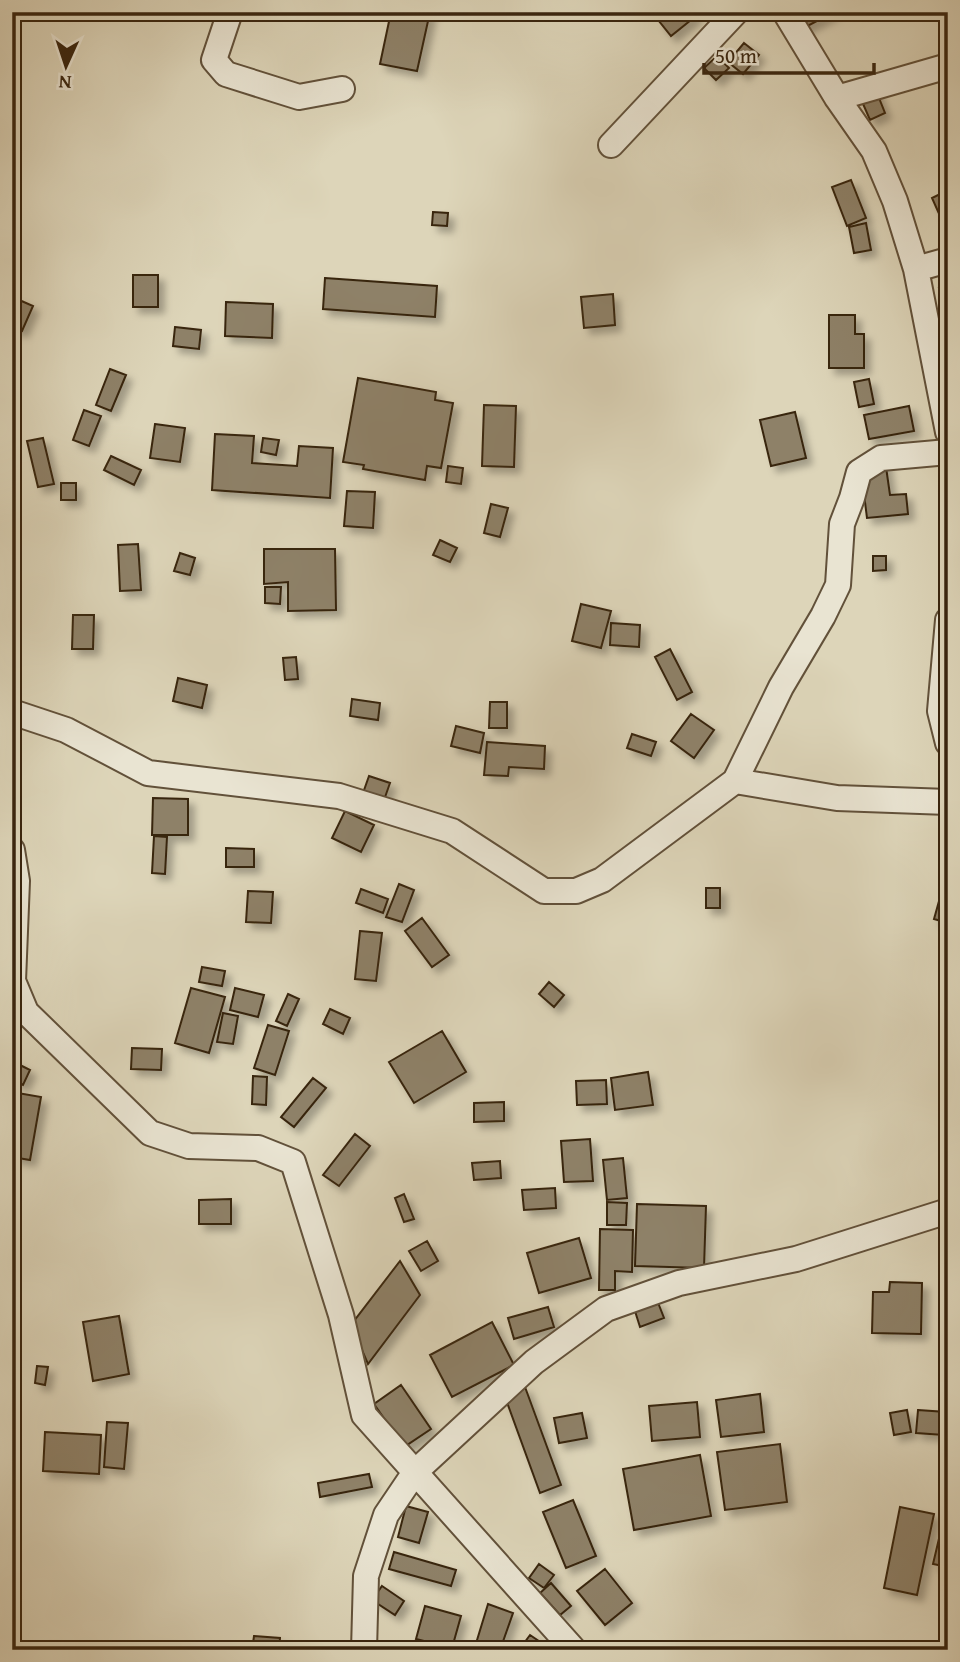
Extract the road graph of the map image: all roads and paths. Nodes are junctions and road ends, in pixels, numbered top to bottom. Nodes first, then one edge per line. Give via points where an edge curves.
1 (230, 12) edge
2 (736, 12) edge
3 (785, 12) edge
4 (948, 66) edge
5 (342, 89) dead end
6 (837, 98) junction
7 (611, 145) dead end
8 (948, 260) edge
9 (916, 269) junction
10 (948, 432) edge
11 (948, 452) edge
12 (948, 620) edge
13 (12, 712) edge
14 (948, 743) edge
15 (735, 781) junction
16 (948, 802) edge
17 (12, 850) edge
18 (948, 1211) edge
19 (415, 1472) junction
20 (364, 1650) edge
21 (574, 1650) edge

1 - 5 street via 214,60 226,74 299,97
2 - 7 street
3 - 6 street
4 - 6 street
6 - 9 street via 874,151
8 - 9 street
9 - 10 street
11 - 15 street via 881,458 859,472 842,524 838,585
12 - 14 street via 940,710
13 - 15 street via 66,730 148,773 340,796 452,831 544,891 576,891 602,880
15 - 16 street via 837,798
17 - 19 street via 18,881 13,981 26,1012 150,1133 189,1146 258,1148 293,1162 341,1315 364,1415
18 - 19 street via 796,1259 679,1283 606,1309 534,1362
19 - 20 street via 386,1516 366,1576
19 - 21 street

